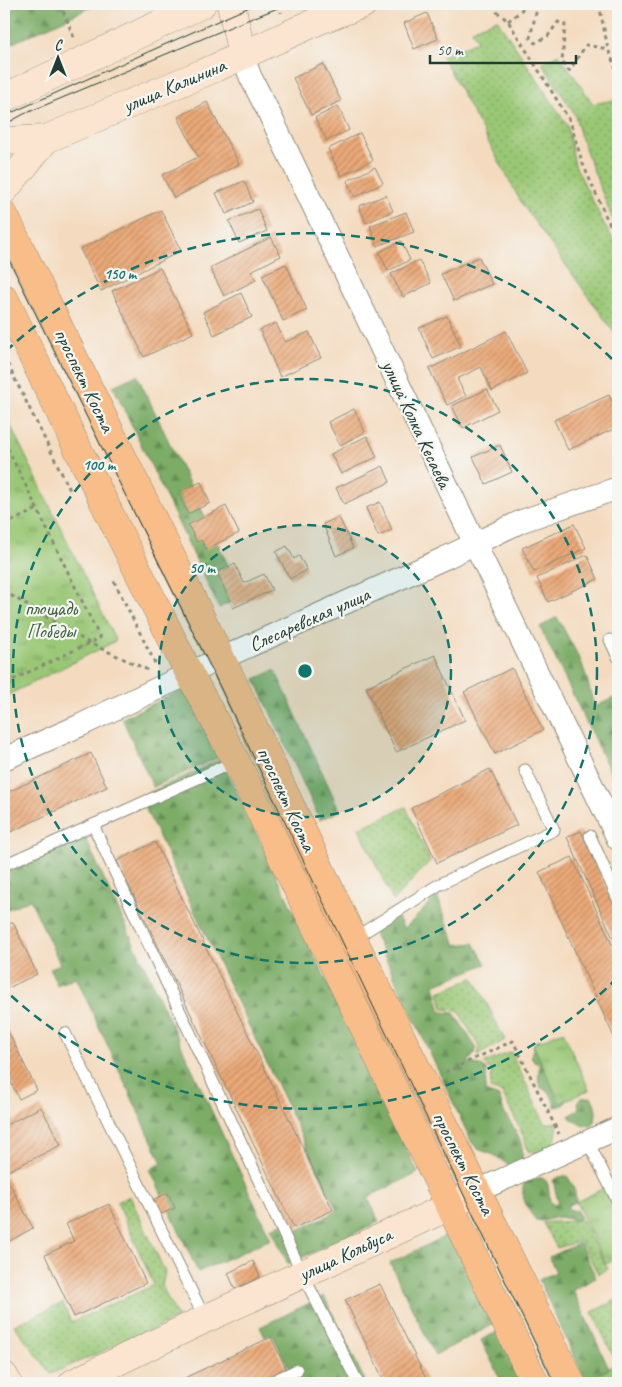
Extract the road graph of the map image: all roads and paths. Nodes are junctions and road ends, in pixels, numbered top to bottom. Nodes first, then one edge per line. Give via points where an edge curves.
1 (202, 4) edge
2 (230, 4) edge
3 (363, 4) edge
4 (494, 4) edge
5 (526, 4) edge
6 (538, 4) edge
7 (599, 4) edge
8 (508, 21) junction
9 (608, 50) junction
10 (242, 55) junction
11 (618, 74) edge
12 (4, 98) edge
13 (46, 139) junction
14 (4, 140) edge
15 (4, 190) edge
16 (4, 214) edge
17 (618, 238) edge
18 (4, 298) edge
19 (4, 441) edge
20 (618, 488) edge
21 (37, 509) junction
22 (4, 525) edge
23 (475, 544) junction
24 (4, 592) edge
25 (610, 640) dead end
26 (90, 643) junction
27 (618, 657) edge
28 (221, 658) junction
29 (153, 672) dead end
30 (189, 673) junction
31 (4, 684) edge
32 (4, 759) edge
33 (236, 761) junction
34 (525, 770) dead end
35 (93, 825) junction
36 (590, 836) dead end
37 (618, 839) edge
38 (4, 866) edge
39 (618, 899) edge
40 (353, 939) junction
41 (65, 1033) dead end
42 (441, 1074) dead end
43 (618, 1128) edge
44 (560, 1136) dead end
45 (588, 1142) junction
46 (477, 1191) junction
47 (618, 1202) edge
48 (450, 1206) junction
49 (302, 1273) junction
50 (205, 1319) junction
51 (296, 1370) dead end
52 (4, 1376) edge
53 (8, 1383) edge
54 (73, 1383) edge
55 (269, 1383) edge
56 (358, 1383) edge
57 (535, 1383) edge
58 (571, 1383) edge

1 - 12 main road
2 - 10 main road, улица Колка Кесаева
3 - 10 main road, улица Калинина
4 - 8 path via 497,12
5 - 8 path
6 - 9 path via 530,38 535,43 548,36 558,22 565,26 562,62 569,71 586,45
7 - 9 path
8 - 17 path via 570,121 582,162
9 - 11 path
10 - 13 main road, улица Калинина
10 - 23 street, улица Колка Кесаева
13 - 14 main road
13 - 15 main road, улица Калинина
16 - 28 main road, проспект Коста
18 - 30 main road, проспект Коста
19 - 21 path
20 - 23 street, Слесаревская улица via 522,521
21 - 22 path
21 - 26 path via 100,638
23 - 28 street, Слесаревская улица
23 - 37 street, улица Колка Кесаева
24 - 26 path
25 - 27 lane
26 - 29 path
26 - 31 path
28 - 30 street, Слесаревская улица
28 - 40 main road, проспект Коста
30 - 32 street, Слесаревская улица
30 - 33 main road, проспект Коста
33 - 35 lane
33 - 48 main road, проспект Коста
34 - 40 lane via 554,830 440,884
35 - 38 lane
35 - 49 lane
36 - 39 lane
40 - 46 main road, проспект Коста
41 - 50 lane
42 - 44 path via 513,1041
43 - 45 street, улица Кольбуса
45 - 46 street, улица Кольбуса
45 - 47 lane
46 - 48 main road, улица Кольбуса
46 - 58 main road, проспект Коста
48 - 49 main road, улица Кольбуса
48 - 57 main road, проспект Коста
49 - 50 main road, улица Кольбуса
49 - 56 lane
50 - 54 main road, улица Кольбуса
51 - 55 lane
52 - 53 main road

